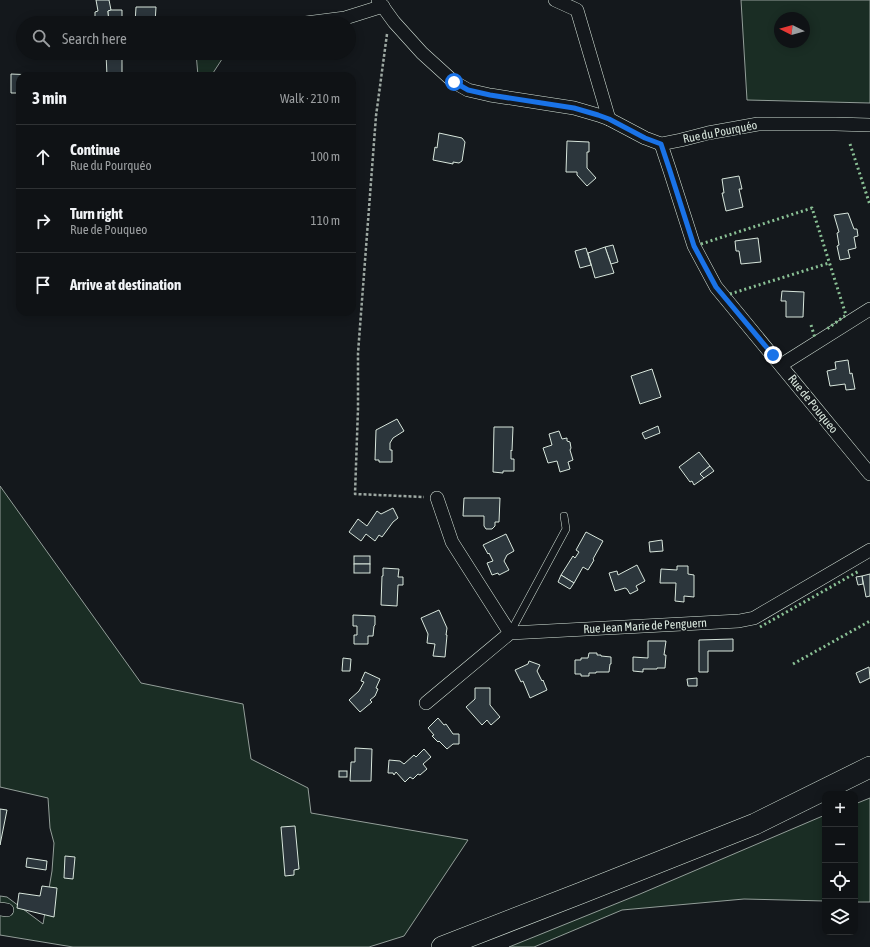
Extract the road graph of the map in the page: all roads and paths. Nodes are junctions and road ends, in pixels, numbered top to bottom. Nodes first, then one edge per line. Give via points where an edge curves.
1 (555, 0) edge
2 (384, 7) edge
3 (352, 16) edge
4 (609, 119) junction
5 (870, 125) edge
6 (661, 144) junction
7 (870, 309) edge
8 (781, 365) junction
9 (870, 474) edge
10 (437, 498) joint
11 (564, 516) dead end
12 (870, 550) edge
13 (510, 633) junction
14 (426, 703) dead end
15 (870, 767) edge
16 (442, 947) edge

1 - 4 street via 576,10
2 - 3 street
2 - 4 street via 422,53 454,82 468,90 574,108
2 - 10 path via 358,353 355,494
4 - 6 street
5 - 6 street, Rue du Pourquéo via 758,124
6 - 8 street, Rue de Pouqueo via 694,246 716,287
7 - 8 street
8 - 9 street, Rue de Pouqueo
10 - 13 street via 452,542
11 - 13 lane via 566,529
12 - 13 street, Rue Jean Marie de Penguern via 754,618 739,621
13 - 14 street
15 - 16 main road via 755,824

